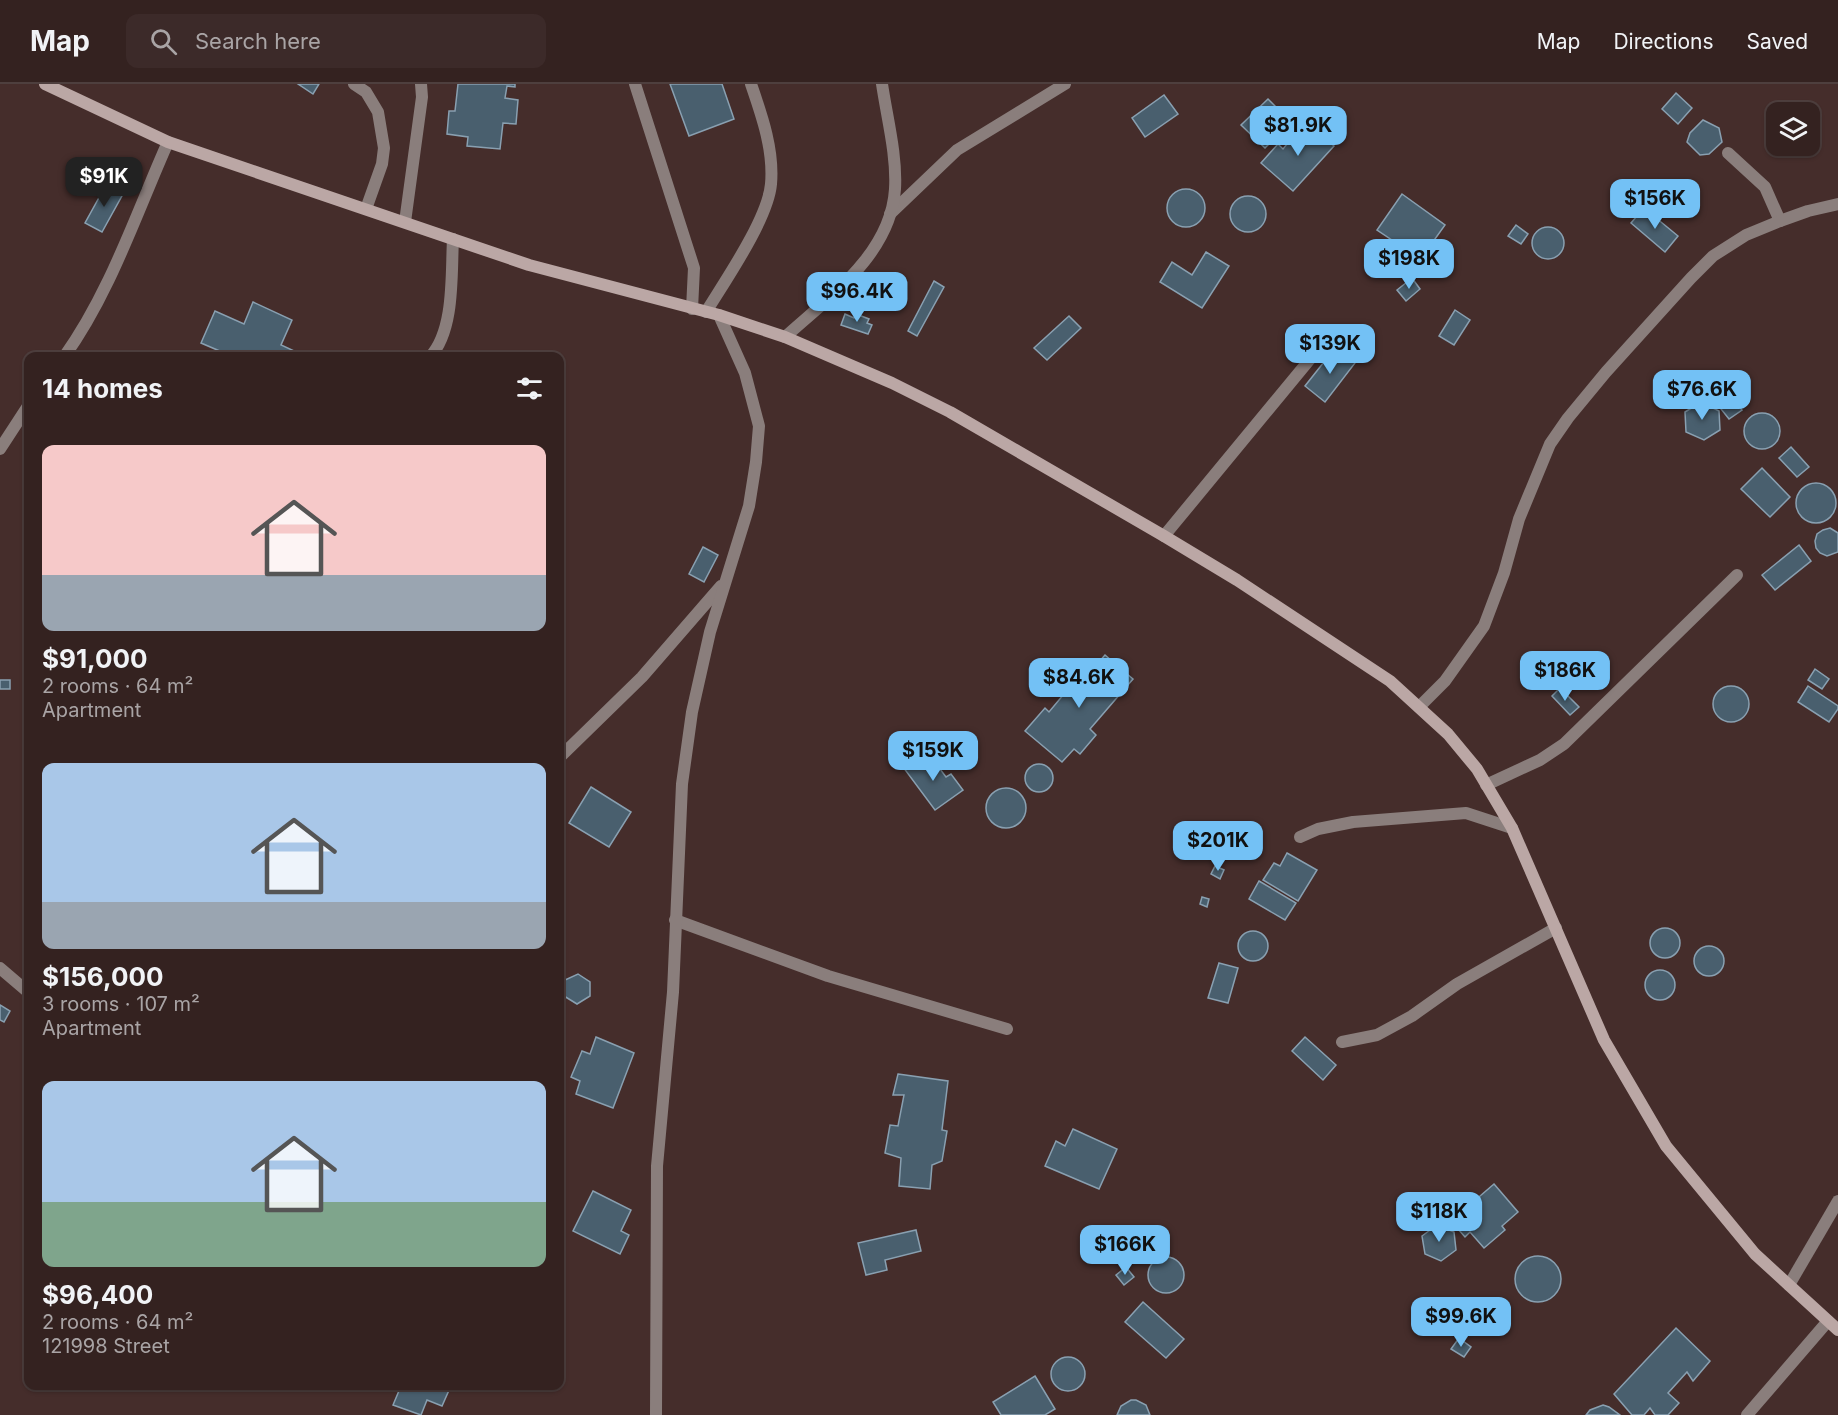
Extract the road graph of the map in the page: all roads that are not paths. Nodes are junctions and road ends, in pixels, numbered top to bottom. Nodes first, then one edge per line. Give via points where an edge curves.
1 (45, 84) edge
2 (354, 84) edge
3 (421, 84) edge
4 (634, 84) edge
5 (751, 84) edge
6 (882, 84) edge
7 (1065, 84) edge
8 (168, 142) junction
9 (1728, 153) dead end
10 (1838, 204) edge
11 (366, 209) junction
12 (890, 214) junction
13 (1780, 220) junction
14 (405, 222) junction
15 (453, 238) junction
16 (692, 309) junction
17 (713, 314) junction
18 (785, 337) junction
19 (1325, 341) dead end
20 (67, 352) edge
21 (434, 352) edge
22 (24, 412) edge
23 (0, 449) edge
24 (1164, 536) junction
25 (1737, 575) dead end
26 (725, 582) junction
27 (1419, 707) junction
28 (564, 753) edge
29 (1486, 784) junction
30 (1512, 828) junction
31 (1300, 837) dead end
32 (675, 920) junction
33 (1556, 928) junction
34 (0, 968) edge
35 (24, 989) edge
36 (1007, 1029) dead end
37 (1342, 1042) dead end
38 (1838, 1201) edge
39 (1789, 1285) junction
40 (1828, 1321) junction
41 (1838, 1330) edge
42 (656, 1415) edge
43 (1747, 1415) edge

1 - 8 street
2 - 11 street via 366,92 378,112 384,148
3 - 14 street
4 - 16 street via 694,268
5 - 17 street via 771,155 771,185 764,210
6 - 12 street via 894,160 895,190
7 - 12 street via 957,150
8 - 11 street
8 - 20 street via 107,285
9 - 13 street via 1765,186
10 - 13 street
11 - 14 street
12 - 18 street via 877,245 852,276
13 - 27 street via 1713,256 1568,418 1537,472 1484,626 1445,681
14 - 15 street
15 - 16 street via 530,266
15 - 21 street via 447,320
16 - 17 street
17 - 18 street
17 - 26 street via 745,373 759,426 749,506
18 - 24 street via 950,412
19 - 24 street
22 - 23 street
24 - 27 street via 1390,681
25 - 29 street via 1564,744 1540,760
26 - 28 street via 642,677
26 - 32 street via 692,712 682,784
27 - 29 street via 1448,734
29 - 30 street
30 - 31 street via 1466,813 1353,822
30 - 33 street
32 - 36 street via 828,976
32 - 42 street via 673,992 657,1166
33 - 37 street via 1377,1035
33 - 39 street via 1605,1040 1666,1146 1755,1254
34 - 35 street
38 - 39 street
39 - 40 street
40 - 41 street
40 - 43 street

